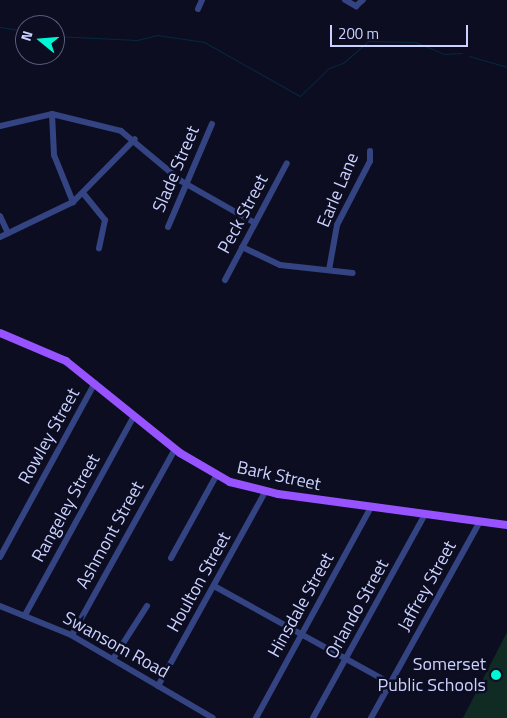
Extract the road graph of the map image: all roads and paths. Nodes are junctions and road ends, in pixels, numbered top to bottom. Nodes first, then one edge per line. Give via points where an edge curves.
1 (202, 0) edge
2 (345, 0) edge
3 (364, 0) edge
4 (198, 9) dead end
5 (52, 114) junction
6 (212, 124) dead end
7 (0, 126) edge
8 (135, 139) junction
9 (370, 151) dead end
10 (287, 163) dead end
11 (186, 185) junction
12 (83, 193) junction
13 (72, 202) junction
14 (0, 216) edge
15 (256, 223) junction
16 (168, 227) dead end
17 (8, 233) junction
18 (0, 237) edge
19 (242, 247) junction
20 (99, 248) dead end
21 (329, 270) junction
22 (354, 274) dead end
23 (225, 280) dead end
24 (0, 332) edge
25 (95, 383) junction
26 (134, 416) junction
27 (175, 449) junction
28 (216, 476) junction
29 (265, 492) junction
30 (372, 507) junction
31 (425, 514) junction
32 (480, 521) junction
33 (507, 525) edge
34 (0, 557) edge
35 (171, 558) dead end
36 (214, 586) junction
37 (0, 606) edge
38 (147, 606) dead end
39 (25, 615) junction
40 (302, 634) junction
41 (72, 635) junction
42 (113, 659) junction
43 (346, 659) junction
44 (390, 684) junction
45 (158, 686) junction
46 (213, 718) edge
47 (256, 718) edge
48 (313, 718) edge
49 (371, 718) edge

1 - 4 street
2 - 3 street via 356,6
5 - 7 street
5 - 8 street via 122,131
5 - 13 street via 54,155
6 - 11 street, Slade Street
8 - 11 street
8 - 12 street
9 - 21 street, Earle Lane via 370,161 337,225
10 - 15 street, Peck Street
11 - 15 street
11 - 16 street, Slade Street
12 - 13 street
12 - 20 street via 105,220
13 - 17 street
14 - 17 street
15 - 19 street, Peck Street
17 - 18 street
19 - 21 street via 280,265
19 - 23 street, Peck Street
21 - 22 street
24 - 25 main road, Bark Street via 60,357
25 - 26 main road, Bark Street
25 - 34 street, Rowley Street
26 - 27 main road, Bark Street
26 - 39 street, Rangeley Street
27 - 28 main road, Bark Street
27 - 41 street, Ashmont Street
28 - 29 main road, Bark Street
28 - 35 street
29 - 30 main road, Bark Street
29 - 36 street, Houlton Street
30 - 31 main road, Bark Street
30 - 40 street, Hinsdale Street
31 - 32 main road, Bark Street
31 - 43 street, Orlando Street
32 - 33 main road, Bark Street
32 - 44 street, Jaffrey Street
36 - 40 street
36 - 45 street, Houlton Street
37 - 39 street, Swansom Road
38 - 42 street
39 - 41 street, Swansom Road
40 - 43 street
40 - 47 street, Hinsdale Street
41 - 42 street, Swansom Road
42 - 45 street, Swansom Road
43 - 44 street
43 - 48 street, Orlando Street
44 - 49 street, Jaffrey Street
45 - 46 street, Swansom Road

